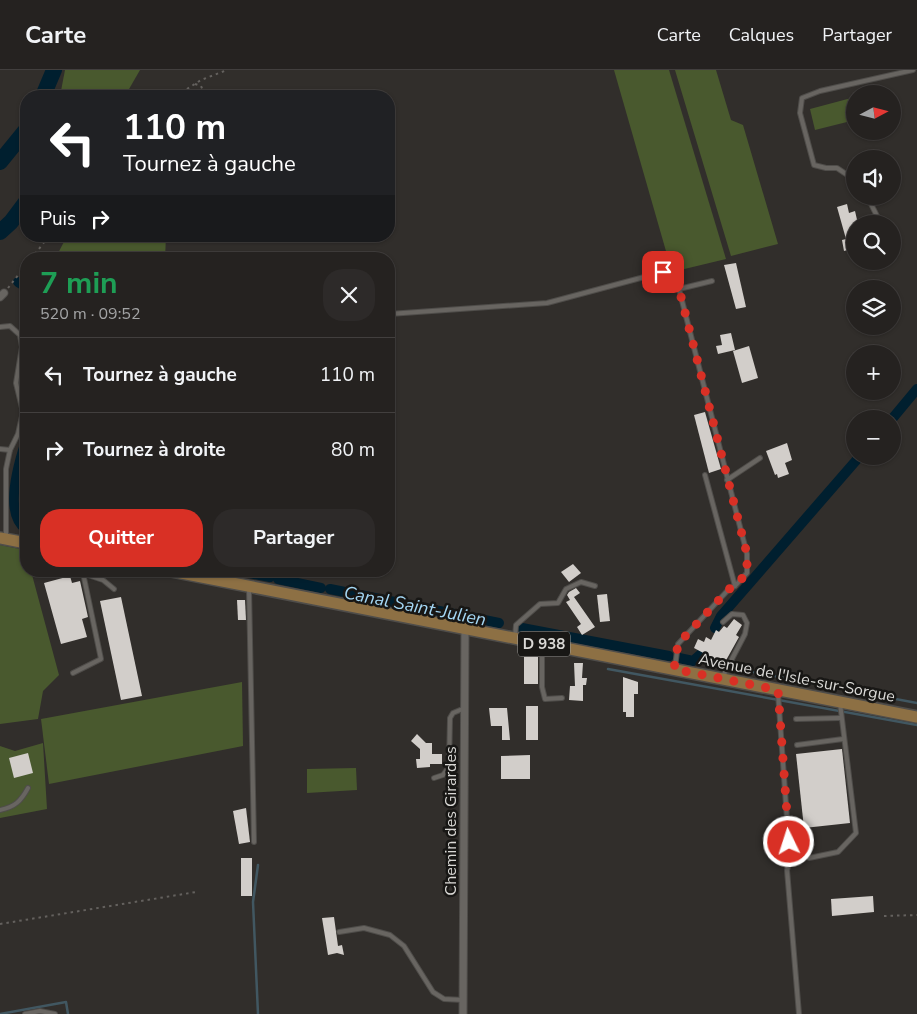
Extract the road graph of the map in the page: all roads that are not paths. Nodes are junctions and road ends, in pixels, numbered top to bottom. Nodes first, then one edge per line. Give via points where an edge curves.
1 (913, 70) edge
2 (846, 174) edge
3 (712, 280) dead end
4 (679, 289) junction
5 (395, 314) edge
6 (0, 327) edge
7 (20, 335) edge
8 (20, 359) edge
9 (20, 402) edge
10 (20, 423) edge
11 (0, 449) edge
12 (10, 450) junction
13 (760, 458) dead end
14 (705, 475) dead end
15 (728, 480) junction
16 (3, 539) edge
17 (20, 542) edge
18 (84, 577) edge
19 (94, 577) edge
20 (202, 577) edge
21 (249, 586) junction
22 (595, 586) dead end
23 (735, 586) junction
24 (114, 589) dead end
25 (722, 622) dead end
26 (465, 628) junction
27 (514, 638) junction
28 (542, 643) junction
29 (674, 669) junction
30 (73, 673) dead end
31 (722, 679) junction
32 (778, 690) junction
33 (562, 698) dead end
34 (840, 702) junction
35 (465, 708) junction
36 (917, 717) edge
37 (840, 718) junction
38 (796, 720) dead end
39 (844, 739) junction
40 (797, 745) dead end
41 (434, 778) dead end
42 (28, 788) dead end
43 (0, 810) edge
44 (254, 842) dead end
45 (809, 858) dead end
46 (339, 932) dead end
47 (464, 1000) junction
48 (25, 1014) edge
49 (54, 1014) edge
50 (463, 1014) edge
51 (799, 1014) edge

1 - 2 lane via 802,98 800,113 814,165 837,168
3 - 4 lane
4 - 5 lane via 663,272 547,303
4 - 15 lane
6 - 7 lane via 10,326
8 - 9 lane via 16,383
10 - 12 lane
11 - 12 lane
12 - 16 lane
13 - 15 lane
14 - 23 lane
15 - 23 lane via 747,554 747,573
16 - 17 main road
18 - 30 lane via 101,660
19 - 24 lane
20 - 21 main road, Avenue de l'Isle-sur-Sorgue / D 938
21 - 26 main road, Avenue de l'Isle-sur-Sorgue / D 938
21 - 44 lane
22 - 27 lane via 581,582 566,589 558,602 540,604 516,625
23 - 29 lane via 678,644
25 - 31 lane via 732,614 743,615 747,623 745,634
26 - 27 main road, Avenue de l'Isle-sur-Sorgue / D 938
26 - 35 street, Chemin des Girardes
27 - 28 main road, Avenue de l'Isle-sur-Sorgue / D 938
28 - 29 main road, Avenue de l'Isle-sur-Sorgue / D 938
28 - 33 lane via 545,699
29 - 31 main road, Avenue de l'Isle-sur-Sorgue / D 938
31 - 32 main road, Avenue de l'Isle-sur-Sorgue / D 938
32 - 34 main road, Avenue de l'Isle-sur-Sorgue / D 938
32 - 51 lane via 790,861 787,870
34 - 36 main road, Avenue de l'Isle-sur-Sorgue / D 938
34 - 37 lane
35 - 41 lane via 450,718 449,767 443,776
35 - 47 street, Chemin des Girardes
37 - 38 lane
37 - 39 lane
39 - 40 lane
39 - 45 lane via 856,832 838,852
42 - 43 lane via 13,807
46 - 47 lane via 364,928 390,935 404,946 433,992 444,999
47 - 50 street, Chemin des Girardes
48 - 49 lane via 40,1011

